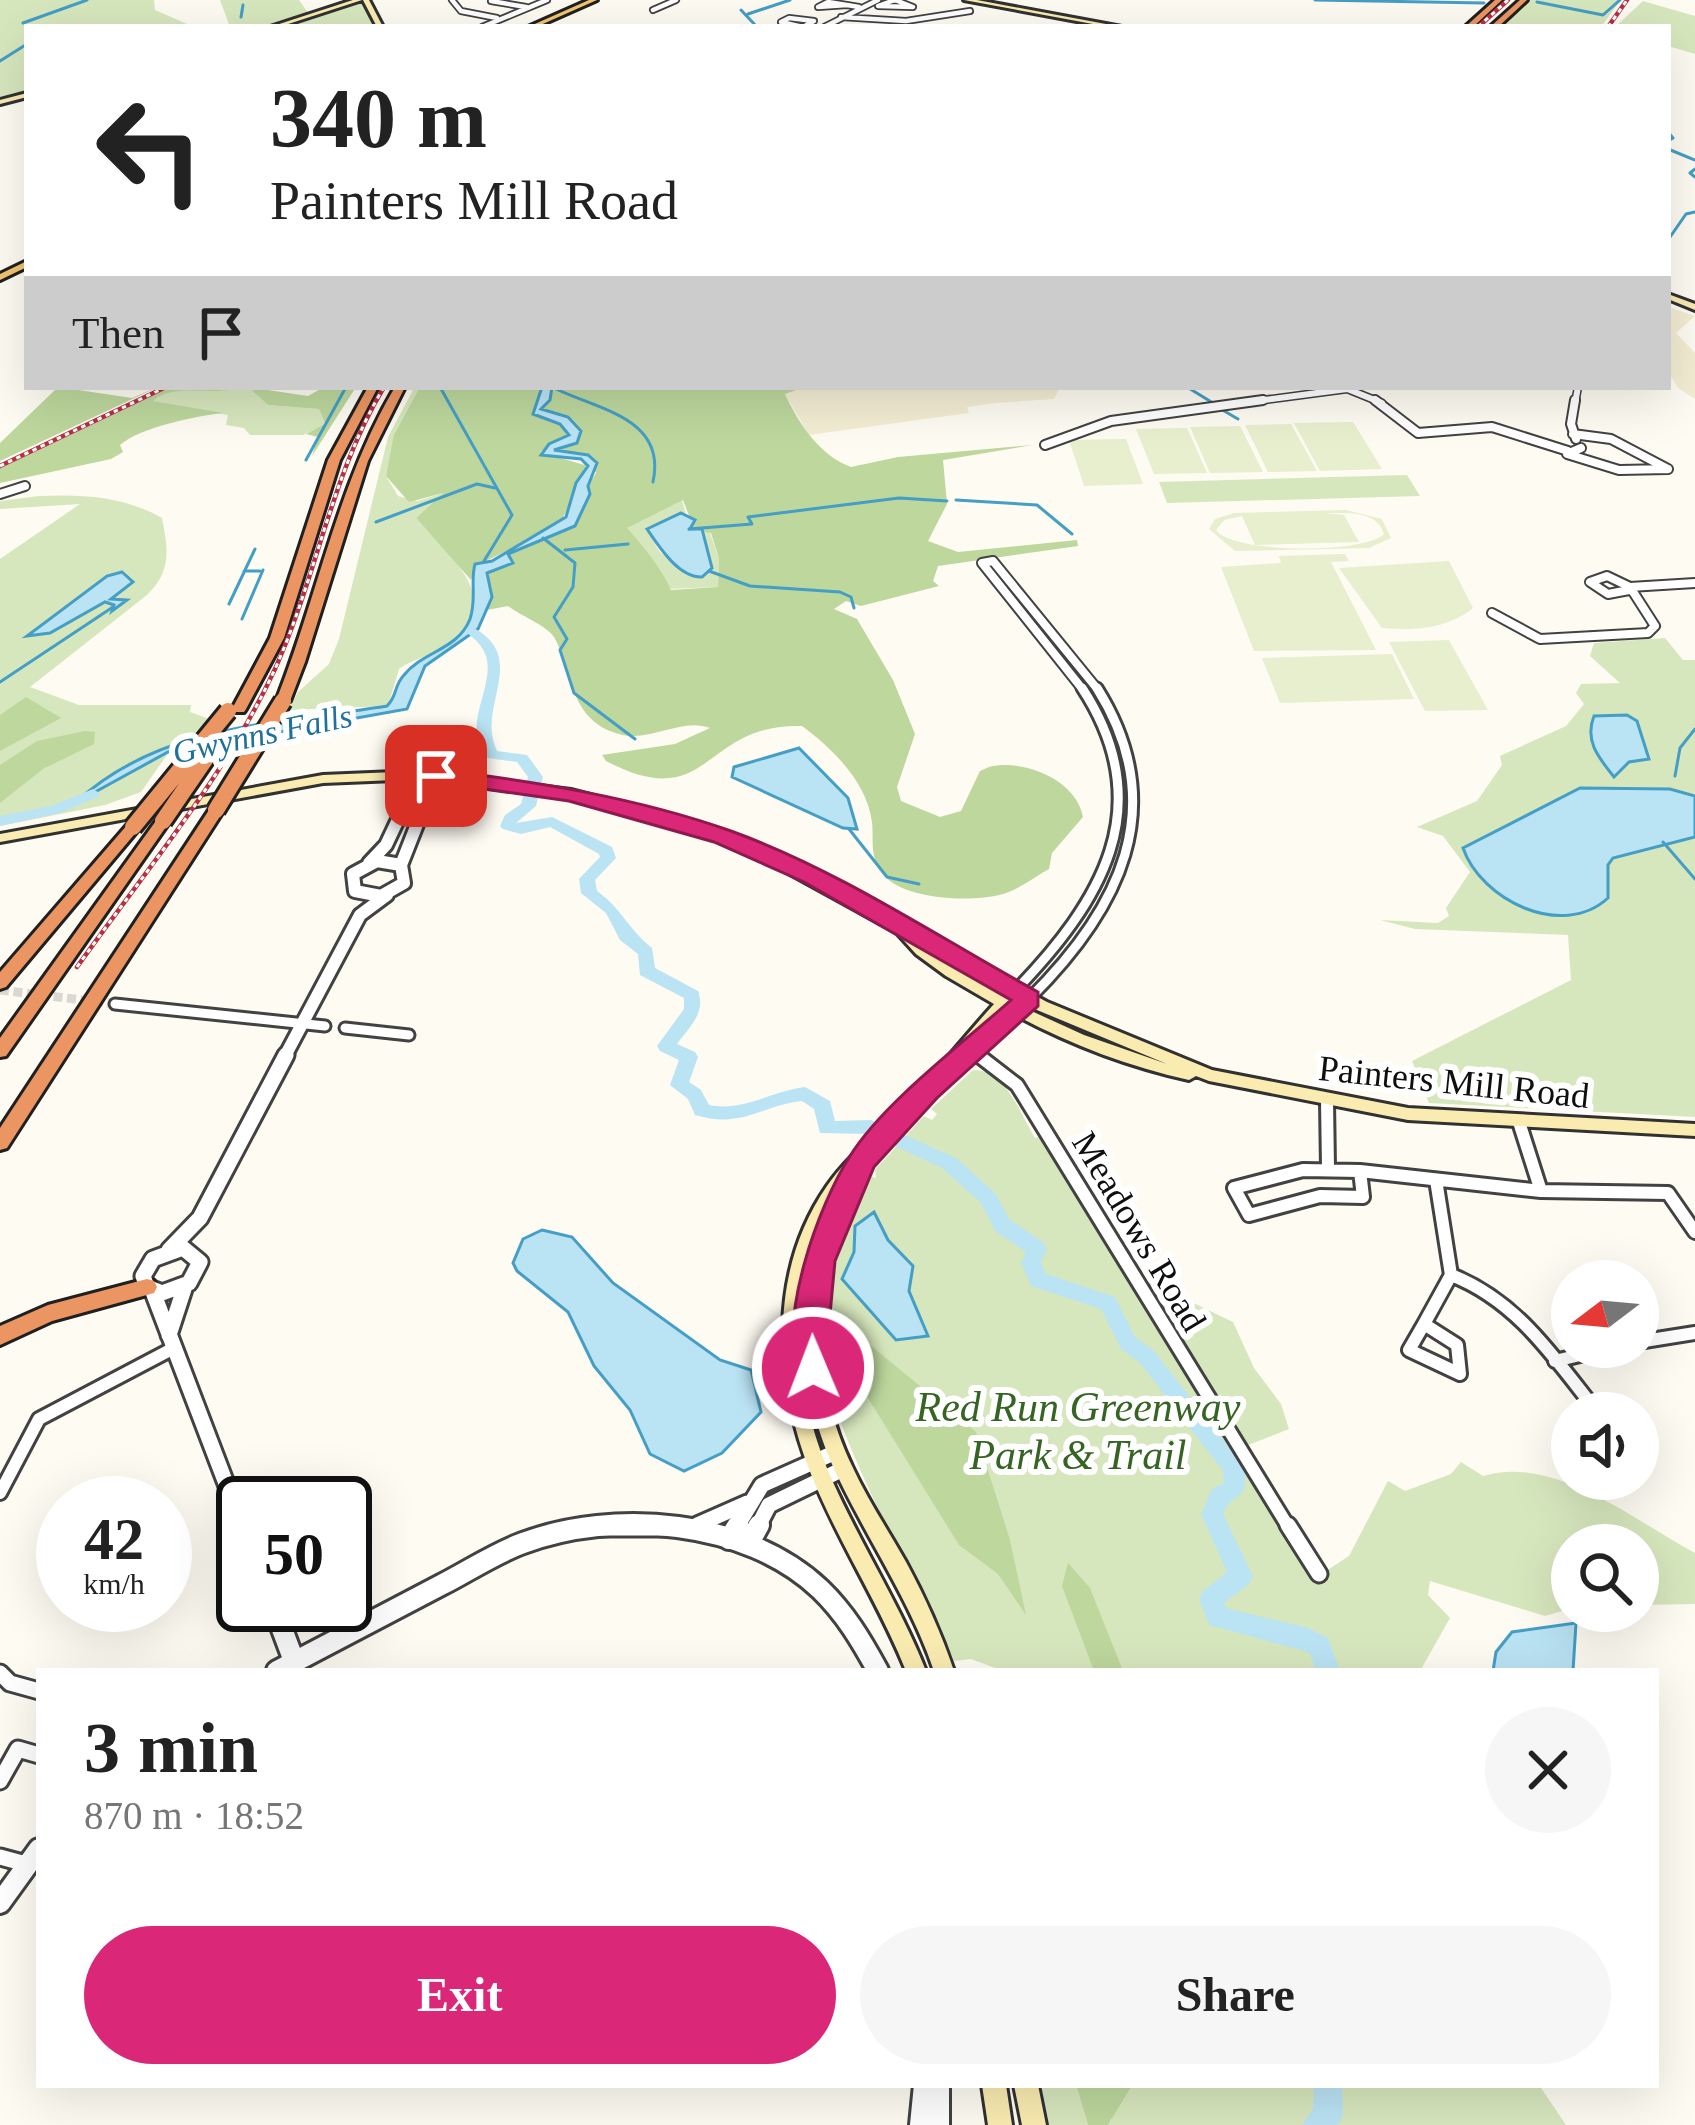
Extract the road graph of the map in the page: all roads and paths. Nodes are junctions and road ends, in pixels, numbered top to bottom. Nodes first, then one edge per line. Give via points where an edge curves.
1 (363, 0) edge
2 (452, 0) edge
3 (492, 0) edge
4 (546, 0) edge
5 (594, 0) edge
6 (676, 0) edge
7 (878, 0) edge
8 (967, 0) edge
9 (1499, 0) edge
10 (1524, 0) edge
11 (849, 5) dead end
12 (859, 7) junction
13 (530, 8) junction
14 (459, 10) junction
15 (653, 10) dead end
16 (970, 11) dead end
17 (841, 17) junction
18 (501, 19) junction
19 (852, 19) junction
20 (283, 24) edge
21 (488, 24) edge
22 (537, 24) edge
23 (829, 24) edge
24 (844, 24) edge
25 (1099, 24) edge
26 (1471, 24) edge
27 (1497, 24) edge
28 (371, 390) edge
29 (398, 390) edge
30 (1330, 390) edge
31 (1349, 390) edge
32 (1578, 390) edge
33 (1573, 434) junction
34 (1045, 445) dead end
35 (1581, 448) junction
36 (1568, 452) junction
37 (1587, 462) junction
38 (25, 486) dead end
39 (0, 494) edge
40 (1695, 583) edge
41 (1492, 613) dead end
42 (234, 710) junction
43 (419, 775) junction
44 (436, 776) junction
45 (472, 779) junction
46 (425, 801) junction
47 (0, 838) edge
48 (368, 863) junction
49 (401, 865) junction
50 (355, 891) junction
51 (387, 895) junction
52 (359, 915) junction
53 (0, 983) edge
54 (1016, 1000) junction
55 (115, 1004) tunnel mouth
56 (304, 1024) junction
57 (325, 1026) dead end
58 (344, 1028) dead end
59 (409, 1035) dead end
60 (0, 1051) edge
61 (975, 1053) junction
62 (928, 1091) junction
63 (1327, 1102) junction
64 (1520, 1122) junction
65 (1695, 1130) edge
66 (0, 1143) edge
67 (862, 1161) junction
68 (1328, 1168) junction
69 (1360, 1171) junction
70 (1436, 1180) junction
71 (1540, 1191) junction
72 (200, 1218) junction
73 (1695, 1232) edge
74 (169, 1250) junction
75 (197, 1255) junction
76 (1450, 1275) junction
77 (185, 1286) junction
78 (150, 1289) junction
79 (1424, 1324) junction
80 (1695, 1333) edge
81 (0, 1336) edge
82 (1659, 1339) edge
83 (170, 1342) junction
84 (1551, 1357) edge
85 (1561, 1368) edge
86 (1581, 1392) edge
87 (840, 1460) junction
88 (818, 1469) junction
89 (223, 1476) edge
90 (0, 1493) edge
91 (747, 1503) junction
92 (769, 1505) junction
93 (687, 1527) junction
94 (729, 1539) junction
95 (749, 1544) junction
96 (782, 1560) junction
97 (1319, 1574) dead end
98 (278, 1632) edge
99 (285, 1666) edge
100 (876, 1668) edge
101 (915, 1668) edge
102 (943, 1668) edge
103 (0, 1673) edge
104 (36, 1689) edge
105 (36, 1754) edge
106 (0, 1781) edge
107 (0, 1857) edge
108 (33, 1857) edge
109 (0, 1903) edge
110 (924, 2088) edge
111 (939, 2088) edge
112 (994, 2088) edge
113 (1028, 2088) edge
114 (920, 2125) edge
115 (939, 2125) edge
116 (1000, 2125) edge
117 (1034, 2125) edge

1 - 20 main road
2 - 14 street
3 - 13 street
3 - 14 street
4 - 13 street
5 - 22 main road
6 - 15 street
7 - 12 street
8 - 25 main road
9 - 26 highway
10 - 27 highway
11 - 12 street
12 - 17 street
13 - 18 street
14 - 18 street
16 - 19 street
17 - 19 street
17 - 23 street
18 - 21 street
19 - 24 street
28 - 42 highway via 334,460 265,662
29 - 66 highway, bridge via 363,459 283,701
30 - 34 street via 1111,421
31 - 36 street via 1418,433 1492,427
32 - 33 street
33 - 35 street
33 - 37 street via 1611,440 1668,469
35 - 36 street
35 - 37 street
36 - 37 street
38 - 39 street
40 - 41 street via 1630,588 1654,631 1548,640
42 - 53 highway, bridge
42 - 60 highway, bridge
43 - 44 main road, Painters Mill Road
43 - 47 main road, Painters Mill Road via 277,784
43 - 48 street via 388,843
44 - 45 main road, Painters Mill Road
44 - 46 street
45 - 46 main road
45 - 54 main road, Painters Mill Road via 548,790 722,836 812,877 901,929 924,953
46 - 49 street
48 - 49 street
48 - 50 street via 353,874
49 - 51 street via 404,883
50 - 51 street
50 - 52 street
51 - 52 street
52 - 56 street
54 - 54 street via 1073,952 1112,896 1129,855 1135,796 1127,748 1102,696 993,561 982,563 1090,699 1111,745 1120,796 1098,891
54 - 61 main road
54 - 62 main road
54 - 63 main road, Painters Mill Road via 1133,1060
55 - 56 street
56 - 57 street
56 - 72 street
58 - 59 street
61 - 62 main road
61 - 97 street, Meadows Road via 1017,1084
62 - 67 main road
63 - 64 main road, Painters Mill Road
63 - 68 street
64 - 65 main road, Painters Mill Road
64 - 71 street
67 - 87 main road via 826,1238 811,1310 813,1368
67 - 88 main road via 819,1214 791,1310 796,1400
68 - 69 street
68 - 69 street via 1234,1187 1249,1215 1320,1196 1363,1197
69 - 70 street
70 - 71 street
70 - 76 street
71 - 73 street via 1668,1193
72 - 74 street
72 - 75 street
74 - 75 street
74 - 78 street via 144,1270
75 - 77 street via 199,1269
76 - 79 street
76 - 84 street via 1494,1294
77 - 78 street
77 - 83 street
78 - 81 highway via 48,1314
78 - 83 street
79 - 79 street via 1456,1345 1460,1374 1409,1350
80 - 82 street
83 - 89 street
83 - 90 street via 39,1419
85 - 86 street
87 - 88 street
87 - 102 main road
88 - 91 street via 774,1476
88 - 92 street
88 - 101 main road
91 - 93 street
91 - 94 street
92 - 95 street
92 - 96 street via 765,1534
93 - 94 street
93 - 99 street via 632,1524 522,1543
94 - 95 street
95 - 96 street
96 - 100 street via 848,1619
98 - 99 street
103 - 104 street
105 - 106 street via 18,1750
107 - 108 street
108 - 109 street
110 - 114 street
111 - 115 street
112 - 116 main road
113 - 117 main road

